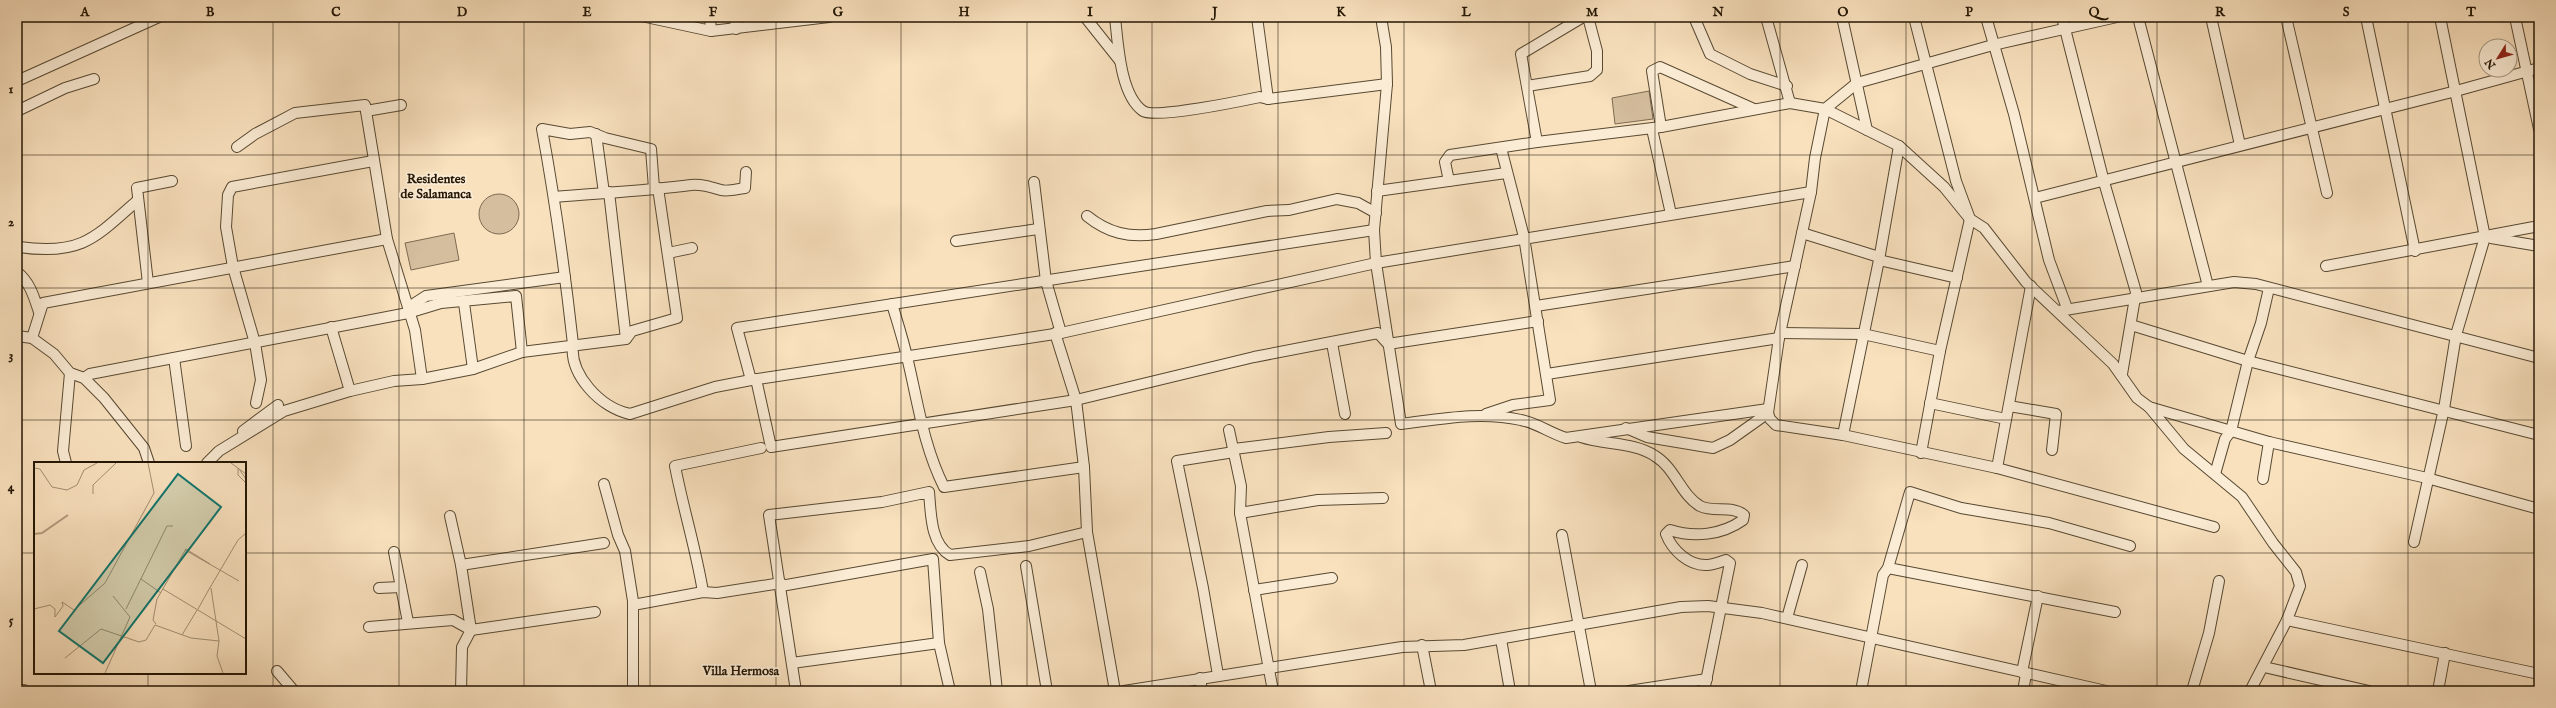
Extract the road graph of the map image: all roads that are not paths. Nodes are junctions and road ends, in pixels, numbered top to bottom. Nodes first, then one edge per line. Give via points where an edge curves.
1 (159, 17) edge
2 (646, 17) edge
3 (710, 17) edge
4 (735, 17) edge
5 (829, 17) edge
6 (1085, 17) edge
7 (1115, 17) edge
8 (1257, 17) edge
9 (1381, 17) edge
10 (1583, 17) edge
11 (1588, 17) edge
12 (1694, 17) edge
13 (1766, 17) edge
14 (1842, 17) edge
15 (1914, 17) edge
16 (1986, 17) edge
17 (2062, 17) edge
18 (2117, 17) edge
19 (2138, 17) edge
20 (2211, 17) edge
21 (2286, 17) edge
22 (2366, 17) edge
23 (2440, 17) edge
24 (2515, 17) edge
25 (736, 29) junction
26 (2065, 30) junction
27 (711, 31) junction
28 (1993, 45) junction
29 (1120, 61) junction
30 (1925, 63) junction
31 (2539, 68) edge
32 (2528, 71) junction
33 (94, 79) dead end
34 (17, 81) edge
35 (1856, 83) junction
36 (1387, 84) junction
37 (1527, 86) junction
38 (1787, 86) junction
39 (2456, 91) junction
40 (1268, 99) junction
41 (1790, 102) junction
42 (401, 105) dead end
43 (1754, 109) junction
44 (1825, 109) junction
45 (2385, 109) junction
46 (17, 111) edge
47 (366, 111) junction
48 (2313, 127) junction
49 (1656, 128) junction
50 (2539, 129) edge
51 (1867, 130) junction
52 (596, 134) junction
53 (1537, 142) junction
54 (2240, 145) junction
55 (1899, 146) junction
56 (237, 147) dead end
57 (1501, 148) junction
58 (373, 161) junction
59 (2174, 162) junction
60 (746, 172) dead end
61 (1506, 173) junction
62 (172, 181) dead end
63 (1449, 181) junction
64 (1034, 182) dead end
65 (2104, 182) junction
66 (656, 188) junction
67 (1377, 191) junction
68 (607, 192) junction
69 (1811, 192) junction
70 (2327, 193) dead end
71 (554, 197) junction
72 (2035, 198) junction
73 (138, 200) junction
74 (1376, 213) junction
75 (1671, 214) junction
76 (1087, 216) dead end
77 (1970, 219) junction
78 (2539, 226) edge
79 (1038, 229) junction
80 (1374, 230) junction
81 (1802, 233) junction
82 (1524, 238) junction
83 (2485, 238) junction
84 (388, 239) junction
85 (956, 241) dead end
86 (2539, 246) edge
87 (19, 247) dead end
88 (692, 248) dead end
89 (2415, 251) junction
90 (668, 253) junction
91 (1879, 259) junction
92 (1376, 263) junction
93 (1795, 266) junction
94 (2326, 266) dead end
95 (233, 267) junction
96 (17, 272) edge
97 (565, 277) junction
98 (1957, 278) junction
99 (1046, 281) junction
100 (148, 283) junction
101 (2031, 286) junction
102 (2208, 286) junction
103 (2269, 288) junction
104 (2136, 299) junction
105 (464, 302) junction
106 (892, 304) junction
107 (1536, 306) junction
108 (2063, 309) junction
109 (39, 312) junction
110 (408, 313) junction
111 (1538, 321) junction
112 (2131, 325) junction
113 (331, 327) junction
114 (1058, 333) junction
115 (1863, 334) junction
116 (1779, 335) junction
117 (2456, 335) junction
118 (17, 336) edge
119 (32, 338) junction
120 (626, 339) junction
121 (255, 343) junction
122 (1332, 343) junction
123 (573, 344) junction
124 (1388, 344) junction
125 (1940, 351) junction
126 (522, 352) junction
127 (907, 356) junction
128 (174, 358) junction
129 (2539, 358) edge
130 (2248, 361) junction
131 (473, 369) junction
132 (70, 373) junction
133 (1547, 374) junction
134 (2122, 374) junction
135 (84, 378) junction
136 (422, 379) junction
137 (753, 380) junction
138 (350, 391) junction
139 (1076, 400) junction
140 (256, 403) dead end
141 (1930, 403) junction
142 (278, 405) dead end
143 (2009, 406) junction
144 (2148, 407) junction
145 (2444, 409) junction
146 (1345, 414) dead end
147 (1769, 414) junction
148 (1483, 415) junction
149 (2006, 419) junction
150 (920, 425) junction
151 (1626, 428) junction
152 (1229, 430) dead end
153 (2231, 431) junction
154 (1386, 433) dead end
155 (1843, 435) junction
156 (2539, 435) edge
157 (1580, 437) junction
158 (2269, 442) junction
159 (186, 446) dead end
160 (761, 448) dead end
161 (1234, 450) junction
162 (2052, 450) dead end
163 (219, 451) junction
164 (1921, 452) junction
165 (66, 462) edge
166 (150, 462) edge
167 (208, 462) edge
168 (1084, 467) junction
169 (1997, 468) junction
170 (2215, 474) junction
171 (2427, 478) junction
172 (2263, 479) dead end
173 (604, 484) dead end
174 (1383, 498) dead end
175 (2539, 509) edge
176 (1240, 513) junction
177 (450, 516) dead end
178 (2214, 527) dead end
179 (1087, 532) junction
180 (1562, 535) dead end
181 (2414, 542) dead end
182 (604, 544) dead end
183 (2130, 546) dead end
184 (394, 552) dead end
185 (461, 564) junction
186 (1026, 566) dead end
187 (1802, 566) dead end
188 (1888, 568) junction
189 (980, 572) dead end
190 (1332, 578) dead end
191 (2220, 581) dead end
192 (781, 584) junction
193 (401, 587) junction
194 (379, 588) dead end
195 (1254, 590) junction
196 (703, 592) junction
197 (2038, 596) junction
198 (633, 606) junction
199 (1721, 608) junction
200 (595, 612) dead end
201 (2115, 612) dead end
202 (1787, 618) junction
203 (2287, 620) junction
204 (408, 622) junction
205 (1579, 625) junction
206 (369, 626) dead end
207 (471, 630) junction
208 (1872, 638) junction
209 (1501, 639) junction
210 (939, 643) junction
211 (1422, 645) junction
212 (2445, 653) junction
213 (792, 663) junction
214 (1269, 666) junction
215 (2264, 667) junction
216 (277, 671) dead end
217 (2024, 673) junction
218 (2539, 674) edge
219 (1218, 675) junction
220 (1200, 678) junction
221 (1707, 679) junction
222 (294, 691) edge
223 (461, 691) edge
224 (633, 691) edge
225 (796, 691) edge
226 (950, 691) edge
227 (997, 691) edge
228 (1048, 691) edge
229 (1115, 691) edge
230 (1124, 691) edge
231 (1202, 691) edge
232 (1273, 691) edge
233 (1431, 691) edge
234 (1510, 691) edge
235 (1590, 691) edge
236 (1629, 691) edge
237 (1704, 691) edge
238 (1861, 691) edge
239 (2023, 691) edge
240 (2106, 691) edge
241 (2192, 691) edge
242 (2250, 691) edge
243 (2369, 691) edge
244 (2438, 691) edge

1 - 34 street
2 - 27 street
3 - 27 street
4 - 25 street
5 - 25 street
6 - 29 street
7 - 29 street
8 - 40 street
9 - 36 street via 1386,47
10 - 37 street via 1521,54
11 - 37 street via 1597,51 1597,70 1590,76
12 - 38 street via 1710,54 1750,74
13 - 38 street
14 - 35 street
15 - 30 street
16 - 28 street
17 - 26 street
18 - 26 street
19 - 59 street
20 - 54 street
21 - 48 street
22 - 45 street
23 - 39 street
24 - 32 street
25 - 27 street
26 - 28 street
26 - 65 street
28 - 30 street
28 - 72 street
29 - 40 street via 1122,76 1132,96 1142,111 1151,115 1260,97
30 - 35 street
30 - 77 street via 1956,181
31 - 32 street
32 - 39 street
32 - 50 street
33 - 46 street via 65,88
35 - 44 street
35 - 51 street
36 - 40 street
36 - 67 street
37 - 53 street
38 - 41 street
39 - 45 street
39 - 83 street
41 - 43 street
41 - 44 street
42 - 47 street
43 - 49 street
43 - 49 street via 1660,67 1652,70
44 - 51 street
44 - 69 street
45 - 48 street
45 - 89 street
47 - 56 street via 365,105 295,113 255,134
47 - 58 street
48 - 54 street
48 - 70 street
49 - 53 street
49 - 75 street
51 - 55 street
52 - 66 street via 651,149
52 - 68 street
52 - 71 street via 570,134 542,129
53 - 57 street
54 - 59 street
55 - 77 street via 1944,187
55 - 91 street
57 - 61 street
57 - 63 street via 1450,156 1445,162
58 - 84 street
58 - 95 street via 232,187 228,195 226,227
59 - 65 street
59 - 102 street
60 - 66 street via 745,188 722,190 691,185
61 - 63 street
61 - 82 street
62 - 73 street via 137,188
63 - 67 street
64 - 79 street
65 - 72 street
65 - 104 street
66 - 68 street
66 - 90 street
67 - 74 street
68 - 71 street
68 - 120 street
69 - 75 street
69 - 81 street
71 - 97 street
72 - 108 street
73 - 87 street via 88,242 54,251
73 - 100 street
74 - 76 street via 1358,203 1337,199 1289,210 1267,211 1138,236 1106,230
74 - 80 street
75 - 82 street
77 - 98 street
77 - 101 street via 1984,228
78 - 83 street
79 - 85 street
79 - 99 street
80 - 92 street
80 - 99 street
81 - 91 street
81 - 93 street
82 - 92 street
82 - 107 street
83 - 86 street
83 - 89 street
83 - 117 street
84 - 95 street
84 - 110 street
88 - 90 street
89 - 94 street
90 - 120 street via 677,318 632,331
91 - 98 street
91 - 115 street
92 - 114 street
92 - 124 street
93 - 107 street
93 - 116 street
95 - 100 street
95 - 121 street
96 - 109 street via 32,290
97 - 110 street via 426,296 412,305
97 - 123 street
98 - 125 street
99 - 106 street
99 - 114 street
100 - 109 street via 43,303
101 - 108 street
101 - 143 street
102 - 103 street via 2234,282
102 - 104 street
103 - 117 street
103 - 130 street
104 - 108 street
104 - 112 street
105 - 110 street via 441,304
105 - 126 street via 516,296
105 - 131 street
106 - 127 street
106 - 137 street via 737,328
107 - 111 street
108 - 134 street
109 - 119 street
110 - 113 street
110 - 136 street via 415,330
111 - 124 street
111 - 133 street
112 - 130 street
112 - 134 street
113 - 121 street
113 - 138 street
114 - 127 street
114 - 139 street
115 - 116 street
115 - 125 street
115 - 155 street
116 - 133 street
116 - 147 street
117 - 129 street
117 - 145 street
118 - 119 street
119 - 132 street via 54,354
120 - 123 street
121 - 128 street
121 - 140 street via 261,380
122 - 124 street via 1378,333
122 - 139 street via 1254,357
122 - 146 street
123 - 126 street
123 - 137 street via 572,353 586,385 619,412 630,414 715,387
124 - 148 street via 1401,424
125 - 141 street
126 - 131 street
127 - 137 street
127 - 150 street
128 - 135 street via 90,374
128 - 159 street
130 - 145 street
130 - 153 street
131 - 136 street
132 - 135 street
132 - 165 street via 64,451
133 - 148 street via 1550,400 1513,406
134 - 144 street via 2137,398
135 - 166 street via 104,398 144,448
136 - 138 street via 394,381
137 - 150 street via 771,447
138 - 163 street via 284,411
139 - 150 street
139 - 168 street
141 - 149 street
141 - 164 street
142 - 163 street via 258,418
143 - 149 street
143 - 162 street via 2056,414
144 - 153 street
144 - 170 street via 2184,449
145 - 156 street
145 - 171 street
147 - 151 street
147 - 151 street via 1713,448 1643,436
147 - 155 street via 1776,425
148 - 157 street via 1520,420 1547,428 1556,435 1566,438
149 - 169 street
150 - 168 street via 934,467 944,487
151 - 157 street
152 - 161 street
153 - 158 street
153 - 170 street via 2225,439
154 - 161 street via 1329,437
155 - 164 street
157 - 199 street via 1616,443 1655,456 1671,470 1695,503 1707,509 1738,511 1744,515 1743,520 1737,524 1707,534 1691,536 1670,530 1666,534 1669,543 1693,562 1708,565 1726,560 1730,563
158 - 171 street
158 - 172 street
160 - 196 street via 675,466
161 - 176 street via 1242,486
161 - 219 street via 1177,461 1204,588
163 - 167 street
164 - 169 street
168 - 179 street
169 - 178 street
170 - 203 street via 2247,502 2273,543 2296,572 2300,586
171 - 175 street
171 - 181 street
173 - 198 street via 625,552
174 - 176 street via 1318,500
176 - 195 street
177 - 185 street
179 - 192 street via 1029,546 950,555 939,545 933,527 929,492 882,502 769,515
179 - 229 street
180 - 205 street
182 - 185 street
183 - 188 street via 2049,523 1961,508 1910,492
184 - 193 street
185 - 207 street
186 - 228 street
187 - 202 street
188 - 197 street
188 - 208 street via 1883,574
189 - 227 street via 988,609
190 - 195 street
191 - 241 street via 2209,633
192 - 196 street via 717,593
192 - 210 street via 933,559
192 - 213 street
193 - 194 street
193 - 204 street
195 - 214 street
196 - 198 street
197 - 201 street
197 - 217 street
198 - 224 street
199 - 202 street
199 - 205 street via 1681,608
199 - 221 street
200 - 207 street
202 - 208 street
203 - 212 street
203 - 215 street
204 - 206 street
204 - 207 street via 453,620
205 - 209 street
205 - 235 street
207 - 223 street via 462,647
208 - 217 street
208 - 238 street
209 - 211 street via 1464,645
209 - 234 street
210 - 213 street
210 - 226 street
211 - 214 street
211 - 233 street
212 - 218 street
212 - 244 street
213 - 225 street
214 - 219 street
214 - 232 street
215 - 242 street
215 - 243 street
216 - 222 street
217 - 239 street
217 - 240 street
219 - 220 street
220 - 230 street
220 - 231 street
221 - 236 street
221 - 237 street

